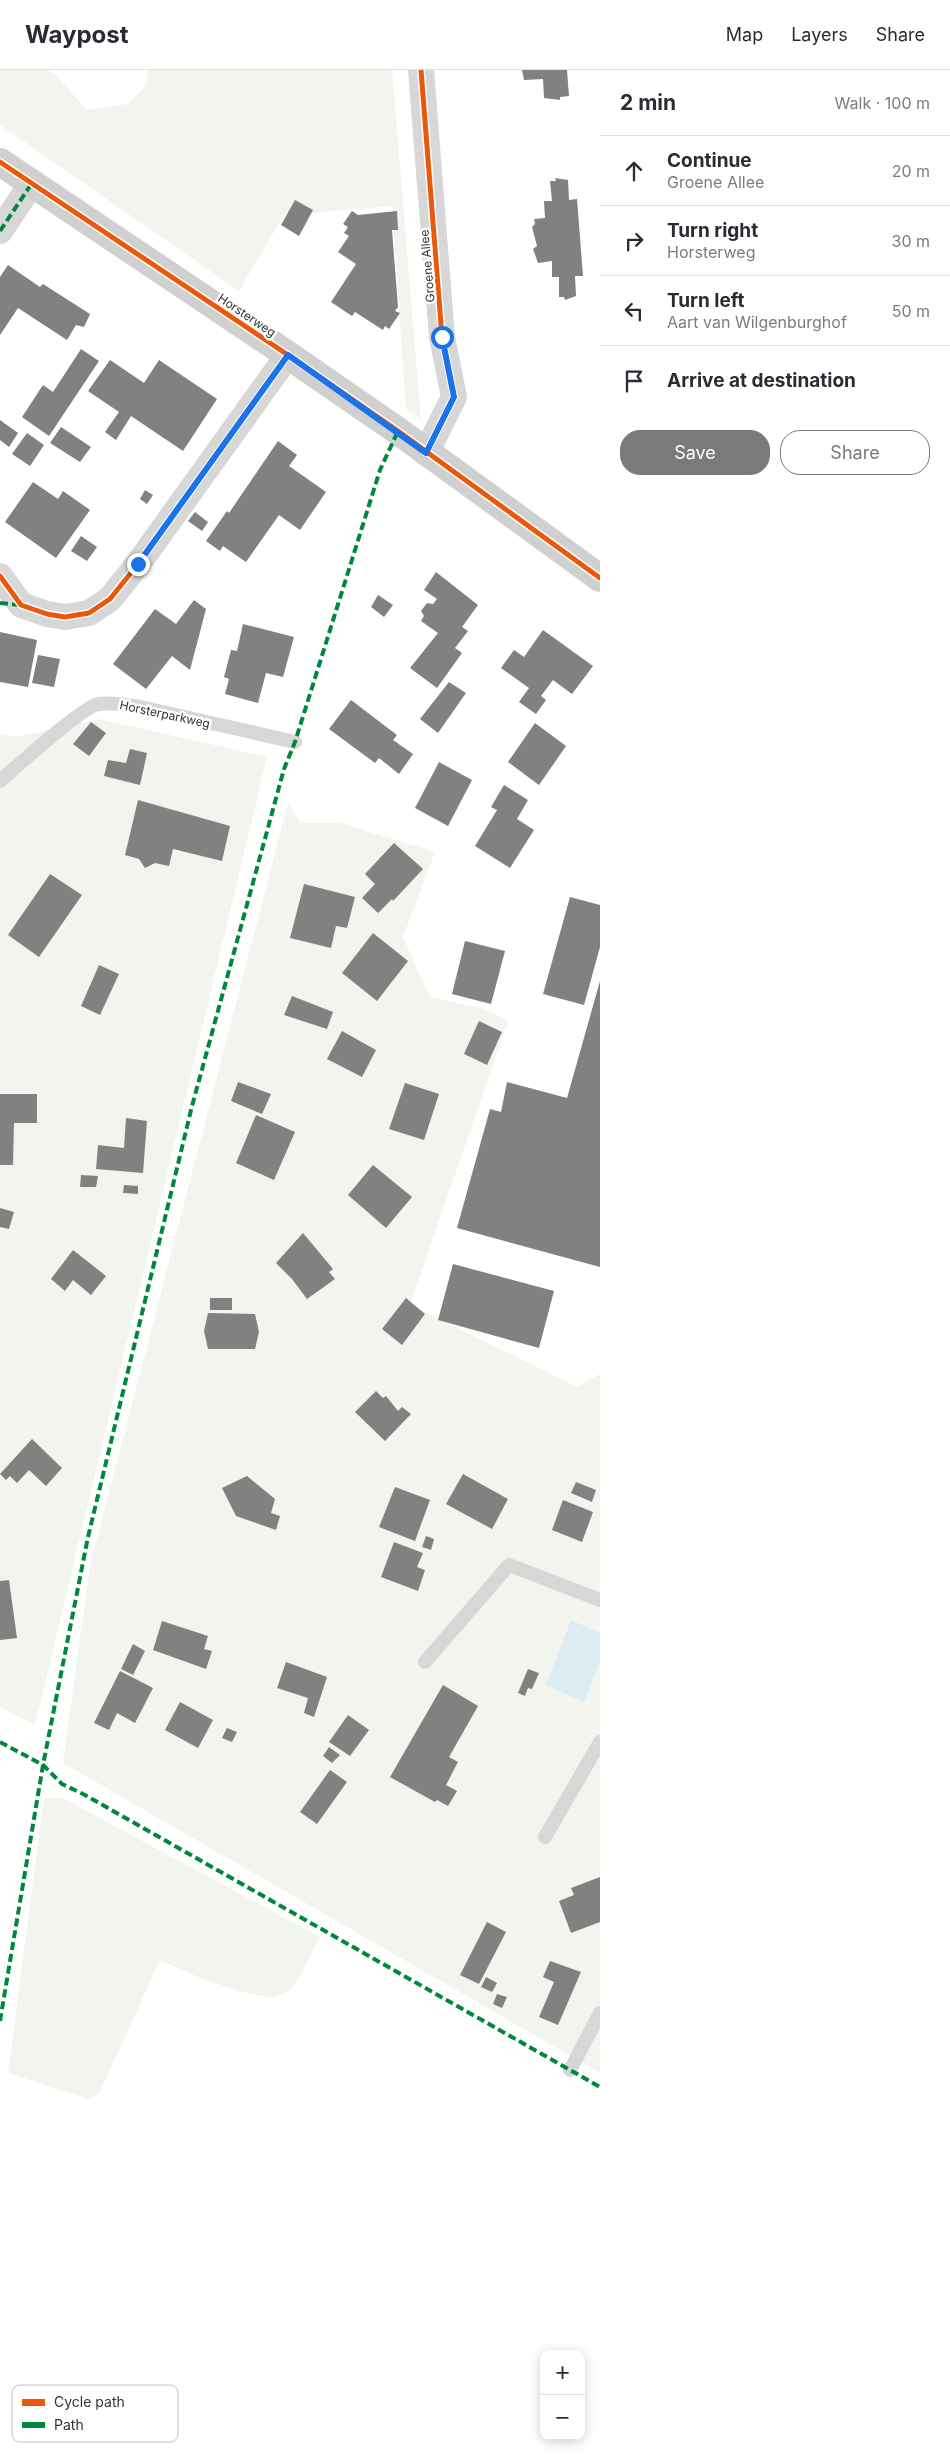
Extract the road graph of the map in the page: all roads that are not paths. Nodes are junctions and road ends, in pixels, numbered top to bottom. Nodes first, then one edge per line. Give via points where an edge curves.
1 (421, 70) edge
2 (0, 162) edge
3 (32, 183) junction
4 (0, 232) edge
5 (288, 355) junction
6 (426, 453) junction
7 (0, 576) edge
8 (600, 578) edge
9 (10, 604) edge
10 (295, 742) dead end
11 (0, 781) edge
12 (600, 1600) edge
13 (425, 1662) dead end
14 (600, 1742) edge
15 (545, 1837) dead end
16 (600, 2013) edge
17 (570, 2070) dead end

1 - 6 street, Groene Allee via 442,337 454,397
2 - 3 main road, Horsterweg
3 - 4 street
3 - 5 main road, Horsterweg
5 - 6 main road, Horsterweg
5 - 9 street via 110,599 89,613 65,617
6 - 8 main road, Horsterweg
7 - 9 street
10 - 11 lane, Horsterparkweg via 136,706 96,704
12 - 13 lane via 510,1565
14 - 15 lane
16 - 17 lane

